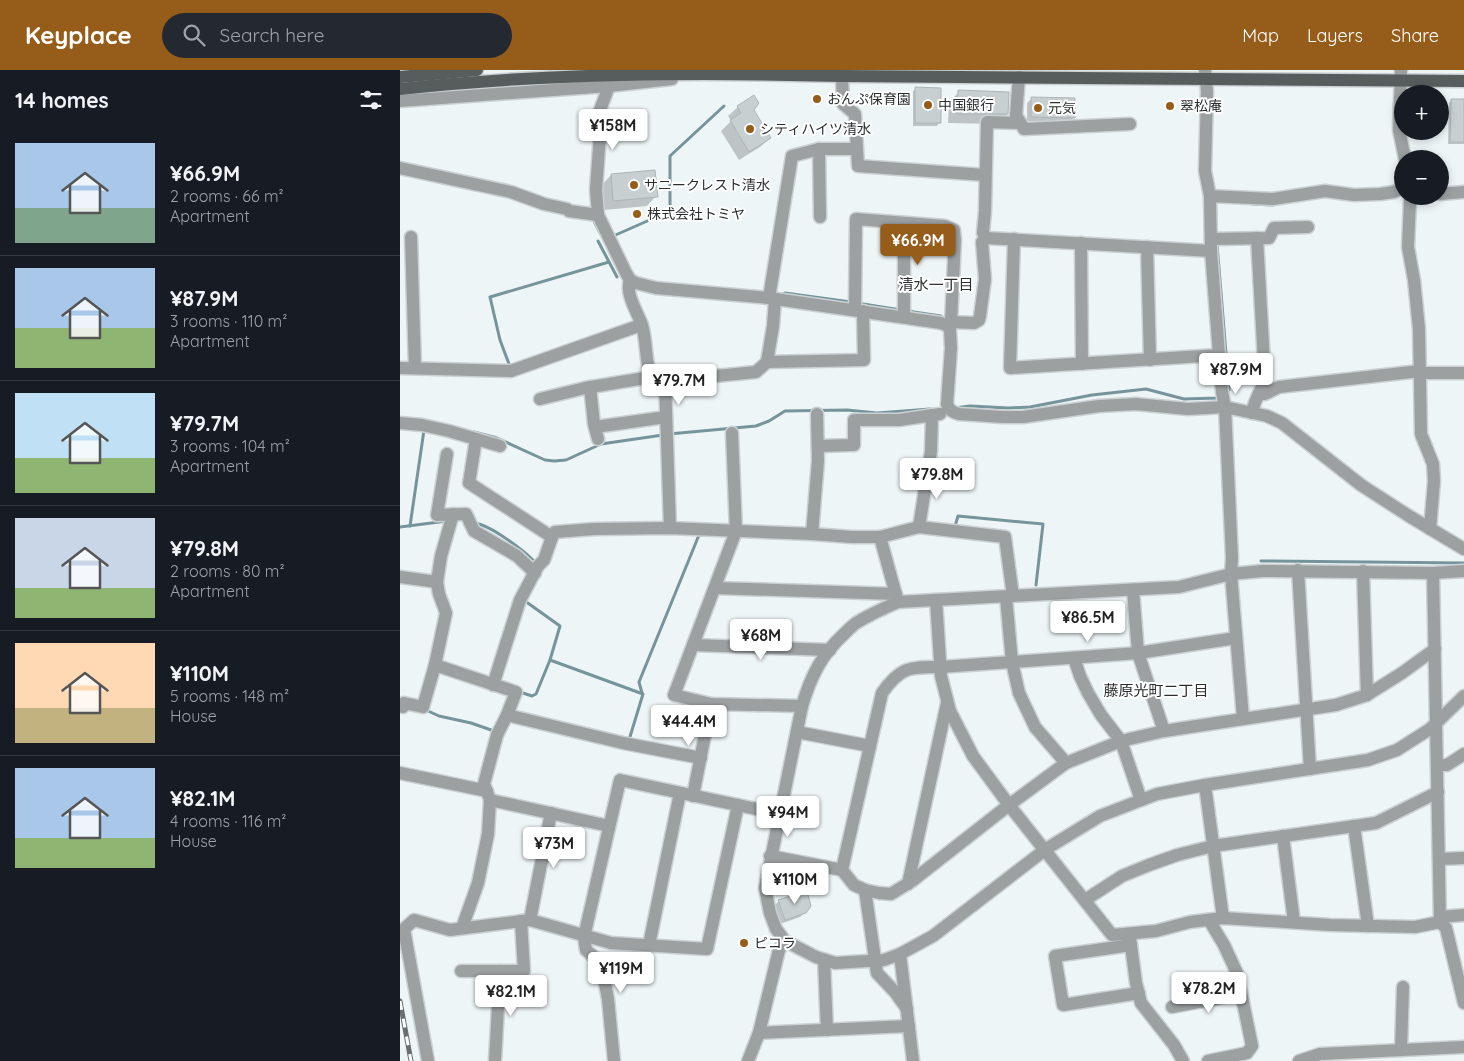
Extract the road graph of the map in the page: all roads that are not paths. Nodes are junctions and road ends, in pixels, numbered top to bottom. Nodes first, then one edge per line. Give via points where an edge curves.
1 (477, 70) edge
2 (754, 72) edge
3 (1206, 75) edge
4 (1401, 75) edge
5 (842, 76) junction
6 (400, 77) edge
7 (610, 77) edge
8 (1019, 77) junction
9 (1464, 81) edge
10 (400, 89) edge
11 (400, 101) edge
12 (1020, 122) junction
13 (1130, 124) dead end
14 (819, 149) junction
15 (857, 149) junction
16 (1403, 150) edge
17 (400, 168) edge
18 (985, 175) junction
19 (1394, 192) edge
20 (1464, 192) edge
21 (1449, 193) edge
22 (1210, 196) junction
23 (1410, 205) edge
24 (593, 214) junction
25 (820, 217) dead end
26 (904, 223) junction
27 (1308, 226) dead end
28 (411, 237) dead end
29 (986, 238) junction
30 (1257, 238) junction
31 (1014, 239) junction
32 (1081, 243) junction
33 (1211, 245) junction
34 (1148, 247) junction
35 (630, 280) junction
36 (772, 298) junction
37 (857, 307) junction
38 (904, 312) junction
39 (950, 324) junction
40 (642, 325) junction
41 (1220, 355) junction
42 (1150, 360) junction
43 (767, 362) junction
44 (1082, 364) junction
45 (400, 368) edge
46 (415, 368) junction
47 (1420, 372) junction
48 (1464, 374) edge
49 (651, 377) junction
50 (665, 381) junction
51 (590, 387) junction
52 (1259, 394) junction
53 (540, 398) dead end
54 (1224, 400) junction
55 (942, 411) junction
56 (1252, 413) junction
57 (816, 414) dead end
58 (666, 416) junction
59 (400, 423) edge
60 (732, 433) dead end
61 (476, 439) junction
62 (500, 446) dead end
63 (818, 446) junction
64 (447, 454) dead end
65 (452, 519) junction
66 (919, 527) junction
67 (670, 528) junction
68 (1430, 529) junction
69 (736, 531) junction
70 (812, 534) junction
71 (880, 537) junction
72 (552, 538) junction
73 (1464, 549) edge
74 (1298, 570) junction
75 (1363, 571) junction
76 (1464, 571) edge
77 (1433, 573) junction
78 (535, 574) junction
79 (1232, 574) junction
80 (400, 577) edge
81 (437, 582) junction
82 (714, 588) junction
83 (1133, 590) junction
84 (1010, 596) junction
85 (897, 598) junction
86 (936, 600) junction
87 (1236, 638) junction
88 (693, 645) junction
89 (1435, 649) junction
90 (830, 650) junction
91 (1138, 653) junction
92 (1074, 658) junction
93 (1012, 662) junction
94 (435, 665) junction
95 (941, 667) junction
96 (493, 685) junction
97 (1367, 695) junction
98 (1464, 696) edge
99 (948, 701) junction
100 (711, 704) junction
101 (802, 706) junction
102 (1307, 709) junction
103 (401, 711) edge
104 (507, 715) junction
105 (1243, 718) junction
106 (1437, 723) junction
107 (1164, 731) junction
108 (796, 732) junction
109 (1121, 741) junction
110 (870, 746) junction
111 (1464, 754) edge
112 (701, 758) junction
113 (1066, 763) junction
114 (1437, 765) junction
115 (1310, 769) junction
116 (400, 773) edge
117 (1205, 785) junction
118 (1438, 792) junction
119 (686, 794) junction
120 (489, 796) junction
121 (1141, 800) junction
122 (1009, 804) junction
123 (738, 805) junction
124 (551, 813) junction
125 (780, 814) junction
126 (609, 826) junction
127 (1354, 826) junction
128 (1282, 836) junction
129 (1213, 846) junction
130 (1046, 850) junction
131 (770, 856) junction
132 (1464, 858) edge
133 (1439, 859) junction
134 (842, 870) junction
135 (908, 884) junction
136 (865, 890) junction
137 (1085, 900) junction
138 (1464, 916) edge
139 (1223, 918) junction
140 (1440, 919) junction
141 (1209, 920) junction
142 (525, 921) junction
143 (1294, 922) junction
144 (1368, 926) junction
145 (462, 928) junction
146 (584, 937) junction
147 (1130, 939) junction
148 (785, 941) junction
149 (649, 946) junction
150 (900, 954) junction
151 (824, 960) junction
152 (876, 960) junction
153 (461, 971) dead end
154 (500, 971) junction
155 (1403, 987) dead end
156 (1139, 993) junction
157 (1241, 994) junction
158 (1464, 1002) edge
159 (1172, 1007) dead end
160 (907, 1009) junction
161 (909, 1026) junction
162 (827, 1030) junction
163 (759, 1033) junction
164 (1464, 1047) edge
165 (1401, 1050) junction
166 (1306, 1060) edge
167 (428, 1061) edge
168 (495, 1061) edge
169 (614, 1061) edge
170 (748, 1061) edge
171 (914, 1061) edge
172 (1183, 1061) edge
173 (1208, 1061) edge

1 - 6 main road
2 - 5 main road
2 - 7 main road
3 - 4 main road
3 - 8 main road
3 - 22 street via 1206,171
4 - 9 main road
4 - 16 street via 1399,130
5 - 8 main road
5 - 15 street via 844,104 854,114
7 - 10 main road via 521,79
7 - 11 street
7 - 24 street via 600,110
8 - 12 street via 1016,115
12 - 13 street via 1024,129
12 - 18 street via 987,122
14 - 15 street
14 - 25 street
14 - 36 street via 792,156
15 - 18 street via 858,166
17 - 24 street via 511,192 569,211
18 - 29 street via 983,233
19 - 22 street via 1354,195 1325,191 1272,200
20 - 21 street
22 - 33 street
23 - 47 street via 1408,247 1419,329
24 - 35 street
26 - 37 street via 856,219
26 - 38 street
26 - 39 street via 945,226 954,230
27 - 30 street via 1274,228 1269,238
28 - 46 street
29 - 31 street
29 - 39 street via 982,242 985,279 980,316 974,322
30 - 33 street
30 - 52 street via 1264,381
31 - 32 street
31 - 44 street via 1010,368
32 - 34 street
32 - 44 street
33 - 34 street
33 - 41 street
34 - 42 street
35 - 36 street via 656,288
35 - 40 street via 628,287
36 - 37 street
36 - 43 street via 773,326
37 - 38 street
37 - 43 street via 864,360
38 - 39 street
39 - 55 street via 951,348
40 - 46 street via 511,371
40 - 49 street
41 - 42 street
41 - 54 street
42 - 44 street
43 - 50 street via 756,372
45 - 46 street
47 - 48 street
47 - 52 street via 1279,387
47 - 68 street via 1421,434 1433,464
49 - 50 street
49 - 51 street
50 - 58 street
51 - 53 street
51 - 58 street via 597,433
52 - 56 street via 1253,403
54 - 55 street via 1188,409 1108,405 1023,417
54 - 56 street
54 - 79 street
55 - 63 street via 899,420 854,420 854,446
55 - 66 street via 931,451
56 - 68 street via 1282,423 1361,485
57 - 63 street
58 - 67 street
59 - 61 street
60 - 69 street
61 - 62 street
61 - 72 street via 469,483
63 - 70 street
64 - 65 street via 437,515
65 - 78 street via 466,514 474,531 517,556
65 - 81 street
66 - 71 street
66 - 84 street via 1005,537
67 - 69 street
67 - 72 street via 555,532
68 - 73 street
69 - 70 street
69 - 82 street
70 - 71 street
71 - 85 street
72 - 78 street
74 - 75 street
74 - 79 street
74 - 102 street
75 - 77 street
75 - 97 street
76 - 77 street
77 - 89 street
78 - 96 street via 520,600
79 - 83 street via 1179,587
79 - 87 street
80 - 81 street
81 - 94 street via 446,613
82 - 85 street
82 - 88 street
83 - 84 street
83 - 91 street
84 - 86 street
84 - 93 street
85 - 86 street
85 - 90 street via 855,624
86 - 95 street
87 - 91 street
87 - 105 street
88 - 90 street
88 - 100 street via 674,695
89 - 97 street
89 - 106 street
90 - 101 street via 809,682
91 - 92 street
91 - 107 street
92 - 93 street
92 - 109 street via 1088,693
93 - 95 street
93 - 113 street via 1019,693 1035,727
94 - 96 street
94 - 103 street via 424,707 404,703
95 - 99 street
95 - 110 street via 917,667 892,678 882,692
96 - 104 street via 516,692
97 - 102 street via 1336,705
98 - 106 street
99 - 122 street via 973,756
99 - 135 street
100 - 101 street
100 - 112 street
101 - 108 street
102 - 105 street
102 - 115 street
104 - 112 street
104 - 120 street via 497,735 484,784
105 - 107 street
106 - 114 street
106 - 115 street via 1397,750 1368,760
107 - 109 street
108 - 110 street
108 - 125 street
109 - 113 street
109 - 121 street
110 - 134 street
111 - 114 street via 1447,765
112 - 119 street
113 - 122 street
114 - 118 street
115 - 117 street
116 - 120 street
117 - 121 street
117 - 129 street
118 - 127 street via 1376,823
118 - 133 street
119 - 123 street
119 - 126 street via 620,780
119 - 149 street
120 - 124 street
120 - 145 street via 488,834 478,883
121 - 130 street via 1100,816
122 - 130 street
122 - 135 street
123 - 125 street
123 - 149 street via 707,949
124 - 126 street
124 - 142 street
125 - 131 street
126 - 146 street
127 - 128 street
127 - 144 street
128 - 129 street
128 - 143 street
129 - 137 street via 1177,855 1122,876
129 - 139 street
130 - 137 street
130 - 150 street via 933,936
131 - 134 street
131 - 148 street via 765,888 770,913
132 - 133 street
133 - 140 street
134 - 136 street via 854,885
135 - 136 street via 890,894
136 - 152 street
137 - 147 street via 1112,935
138 - 140 street
139 - 141 street
139 - 143 street
140 - 144 street via 1415,927
140 - 158 street via 1446,928
141 - 147 street
141 - 157 street via 1237,973
142 - 145 street
142 - 146 street
142 - 154 street via 524,971
143 - 144 street
145 - 167 street via 450,930 414,920 404,928
146 - 149 street
146 - 169 street via 586,950 601,963
147 - 156 street
147 - 156 street via 1056,956 1063,1006
148 - 151 street
148 - 163 street via 779,950
150 - 152 street
150 - 160 street
151 - 152 street via 835,963
151 - 162 street
152 - 160 street via 877,973
153 - 154 street
154 - 168 street
155 - 165 street
156 - 172 street via 1141,1003
157 - 159 street
157 - 173 street via 1252,1046 1246,1053
160 - 161 street
161 - 162 street
161 - 171 street
162 - 163 street
163 - 170 street
164 - 165 street
165 - 166 street via 1320,1054

